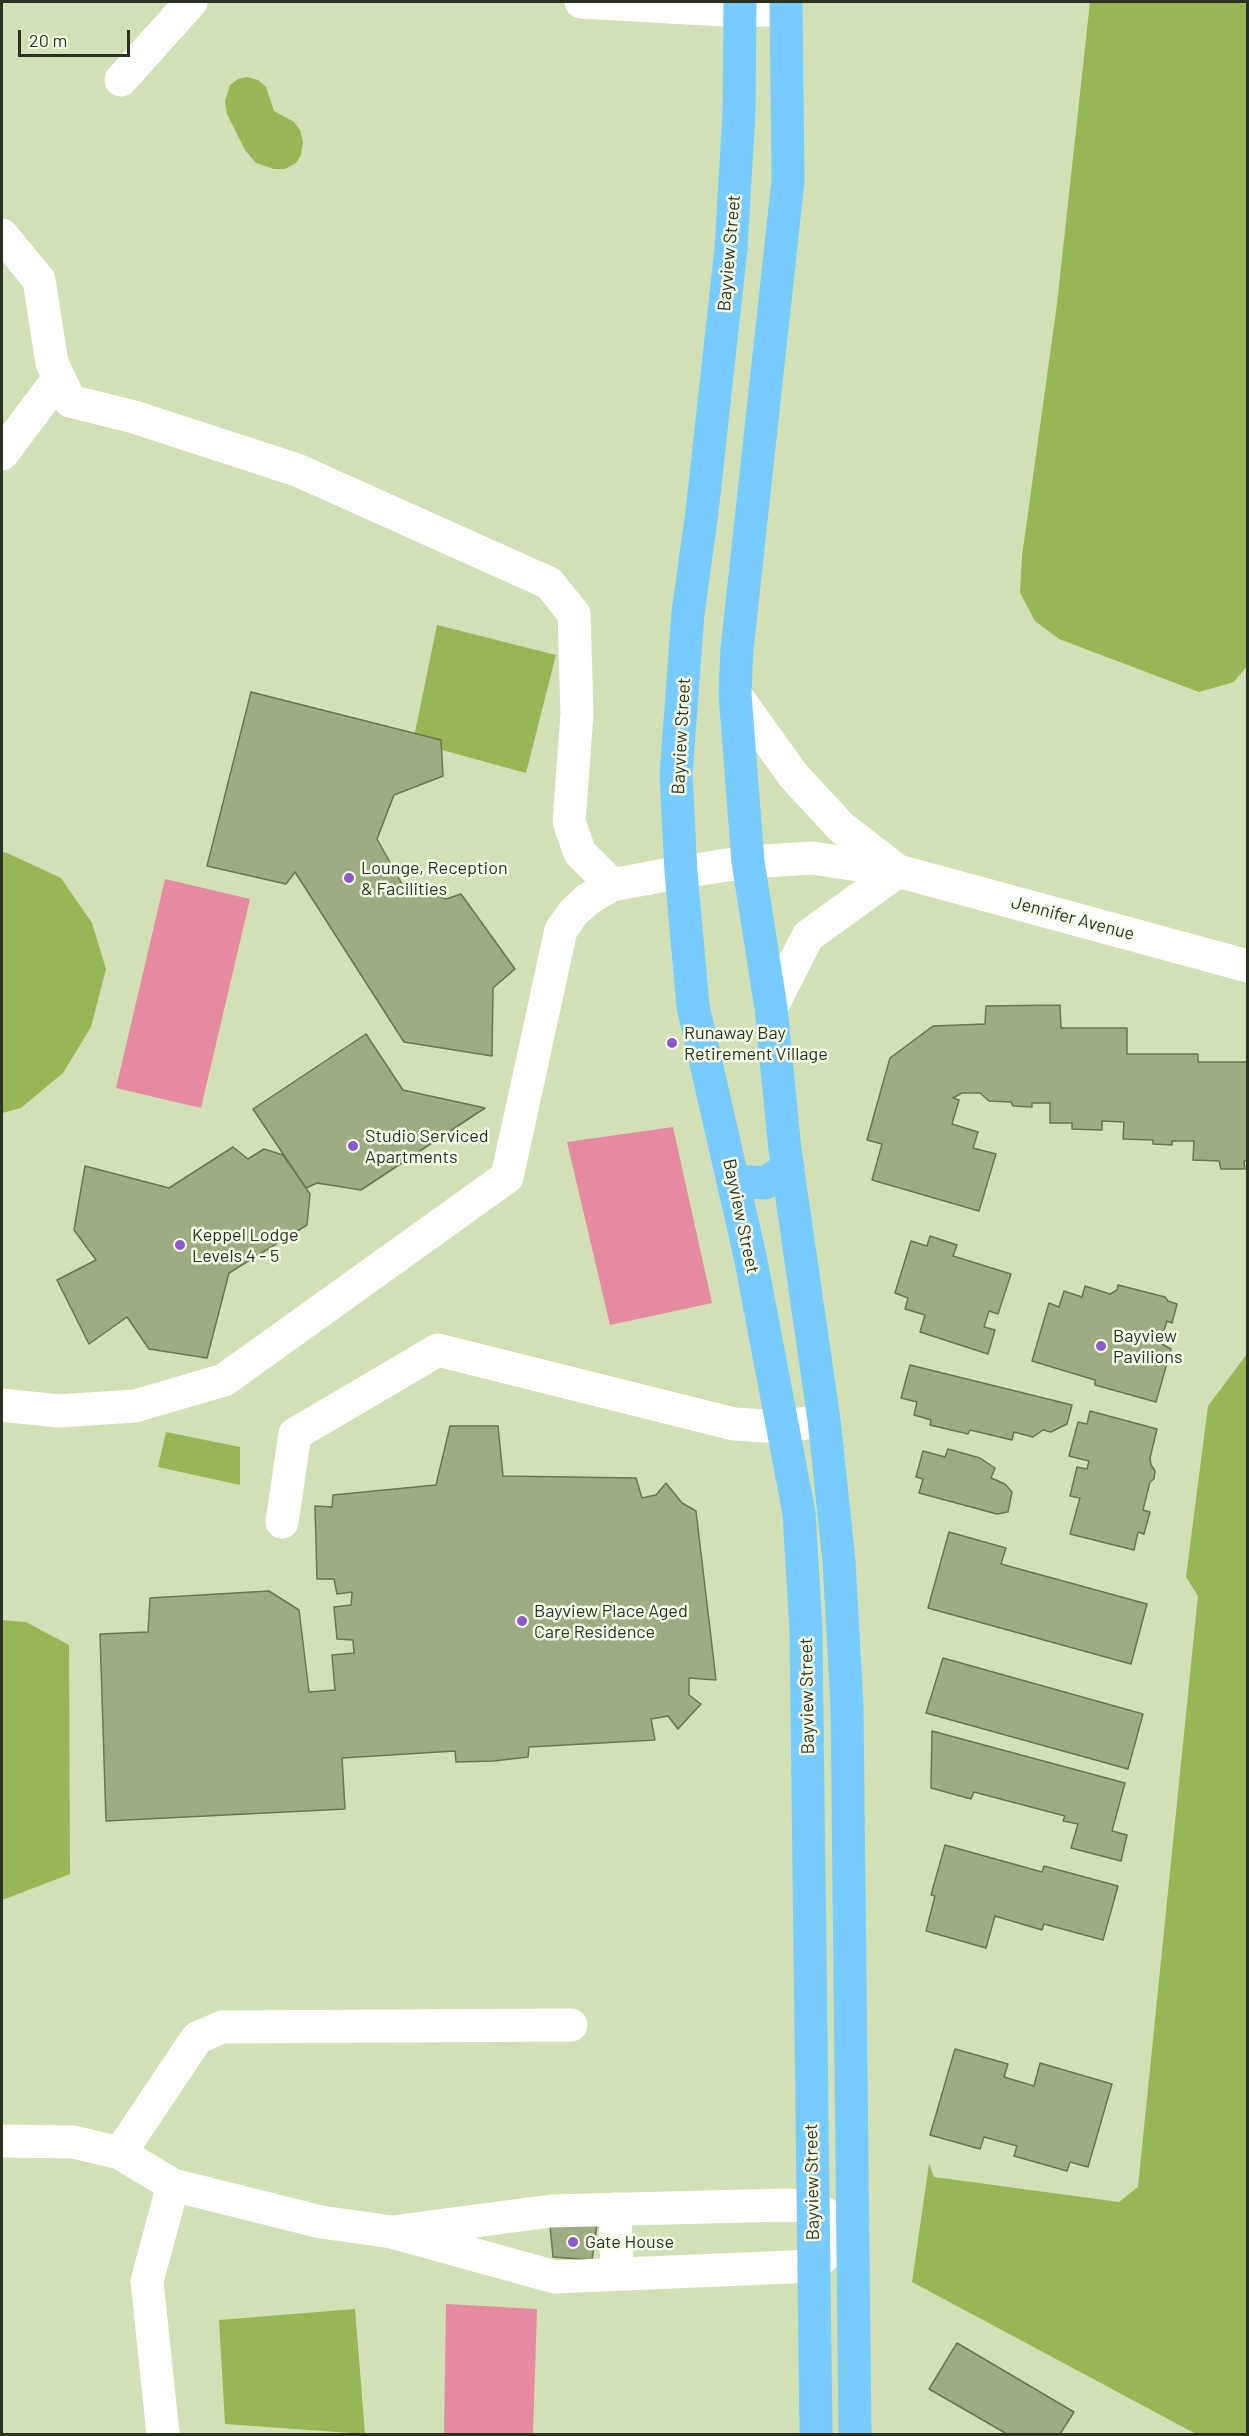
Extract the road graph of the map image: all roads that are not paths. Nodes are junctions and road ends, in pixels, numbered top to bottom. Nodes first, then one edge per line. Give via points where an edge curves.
1 (191, 2) edge
2 (581, 2) edge
3 (786, 5) edge
4 (740, 6) edge
5 (122, 80) dead end
6 (2, 235) edge
7 (59, 378) junction
8 (2, 454) edge
9 (735, 694) junction
10 (748, 862) junction
11 (898, 871) junction
12 (681, 872) junction
13 (612, 885) junction
14 (1248, 966) edge
15 (771, 1008) junction
16 (788, 1168) junction
17 (734, 1181) junction
18 (2, 1405) edge
19 (824, 1420) junction
20 (783, 1427) junction
21 (282, 1522) dead end
22 (571, 2025) dead end
23 (2, 2141) edge
24 (120, 2153) junction
25 (172, 2185) junction
26 (812, 2206) junction
27 (615, 2209) junction
28 (853, 2230) junction
29 (392, 2232) junction
30 (813, 2266) junction
31 (617, 2274) junction
32 (163, 2434) edge
33 (816, 2434) edge
34 (855, 2434) edge

1 - 5 street
2 - 4 street
3 - 4 street
3 - 9 main road, Bayview Street via 788,181
4 - 12 main road, Bayview Street via 731,248 688,613 676,776
6 - 7 street via 39,280 52,363
7 - 8 street
7 - 13 street via 70,401 134,417 297,470 549,583 574,614 577,714 569,822 580,853
9 - 10 main road, Bayview Street
9 - 11 street, Jennifer Avenue via 793,775 841,826
10 - 11 street, Jennifer Avenue via 812,858
10 - 12 street, Jennifer Avenue
10 - 15 main road, Bayview Street
11 - 14 street, Jennifer Avenue
11 - 15 street via 808,936
12 - 13 street, Jennifer Avenue
12 - 17 main road, Bayview Street via 693,1006
13 - 18 street via 588,899 561,930 507,1177 224,1380 135,1406 58,1411
15 - 16 main road, Bayview Street
16 - 17 main road via 765,1183
16 - 19 main road, Bayview Street
17 - 20 main road, Bayview Street
19 - 20 street
19 - 28 main road, Bayview Street via 839,1561 847,1706
20 - 21 street via 734,1424 438,1350 295,1434
20 - 26 main road, Bayview Street via 799,1513 806,1631
22 - 24 street via 222,2027 197,2038
23 - 24 street via 73,2142
24 - 25 street
25 - 29 street via 321,2222
25 - 32 street via 147,2281
26 - 27 street
26 - 28 street
26 - 30 main road, Bayview Street
27 - 29 street via 551,2211
27 - 31 street
28 - 30 street
28 - 34 main road, Bayview Street
29 - 31 street via 555,2277
30 - 31 street
30 - 33 main road, Bayview Street

